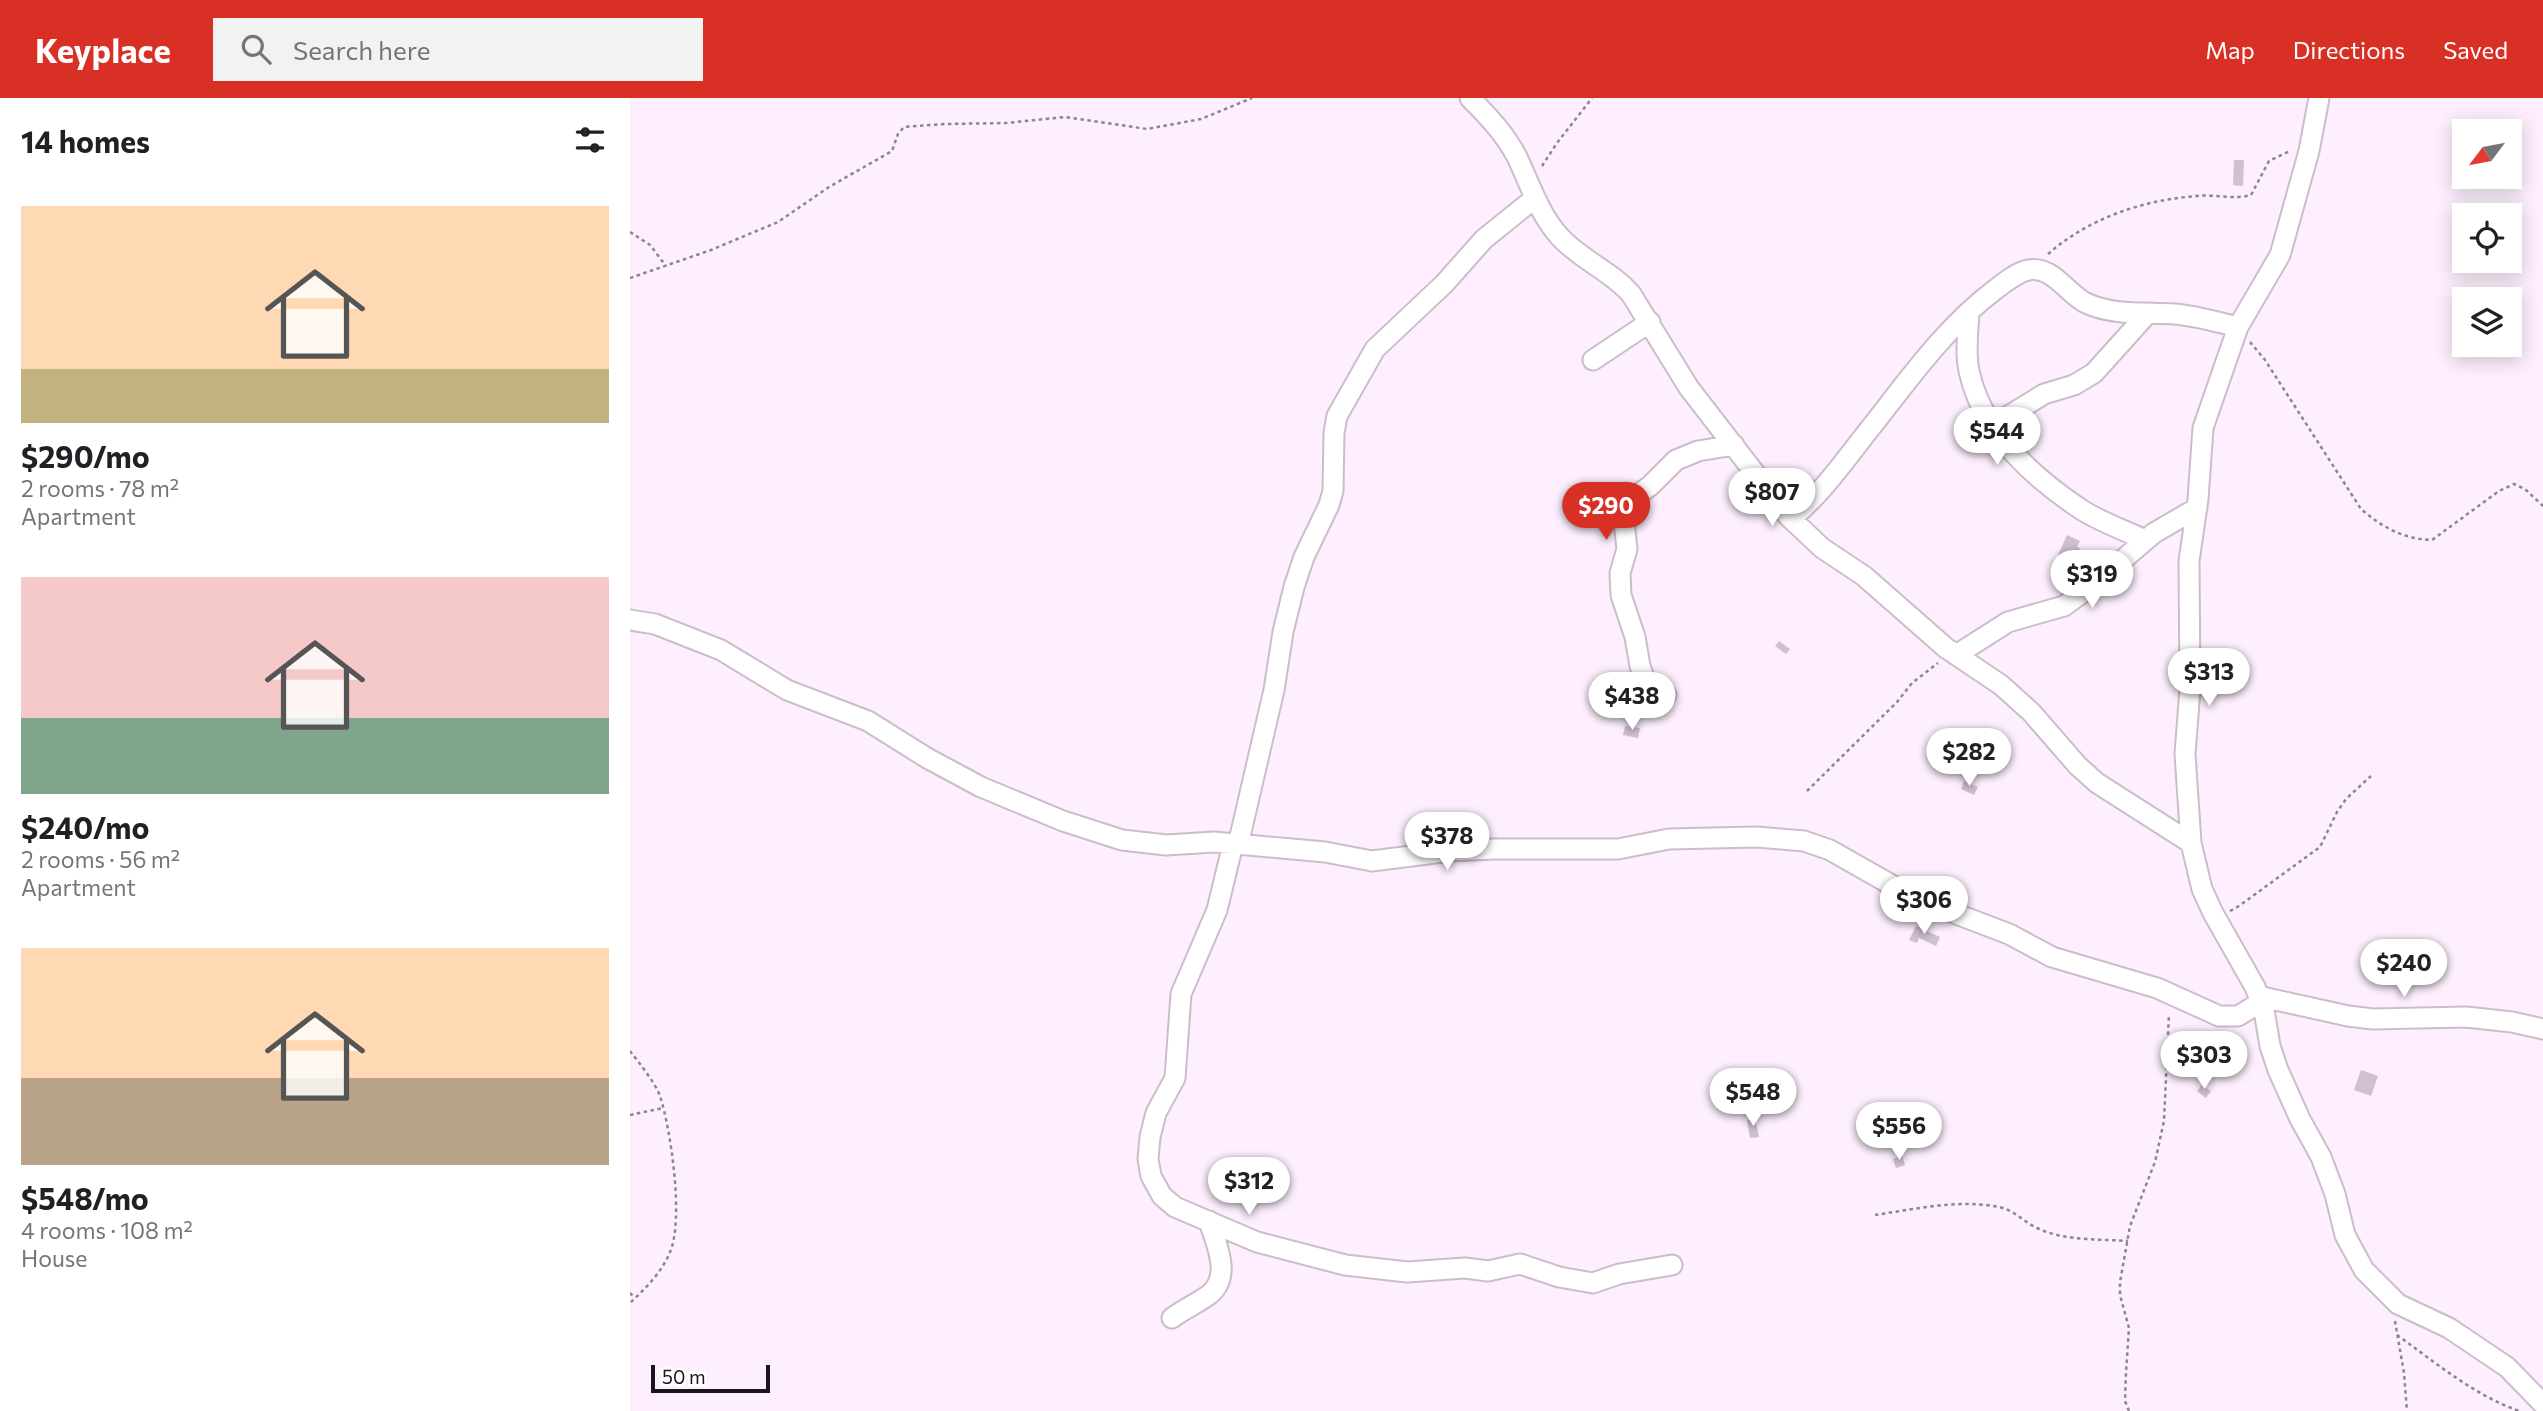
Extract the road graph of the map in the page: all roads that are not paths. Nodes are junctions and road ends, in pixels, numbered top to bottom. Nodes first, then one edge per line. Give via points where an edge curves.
1 (1470, 98) edge
2 (2319, 98) edge
3 (1532, 192) junction
4 (1969, 312) junction
5 (2148, 313) junction
6 (1650, 322) junction
7 (2238, 327) junction
8 (1594, 360) dead end
9 (1992, 426) junction
10 (1734, 445) junction
11 (2197, 508) junction
12 (1791, 519) junction
13 (2146, 540) junction
14 (630, 620) edge
15 (1954, 654) junction
16 (1666, 695) dead end
17 (2191, 843) junction
18 (1235, 844) junction
19 (2259, 999) junction
20 (2543, 1029) edge
21 (1209, 1221) junction
22 (1672, 1265) dead end
23 (1172, 1318) dead end
24 (2543, 1405) edge

1 - 3 street via 1506,139
2 - 7 street via 2280,256
3 - 6 street via 1559,237 1623,285
3 - 18 street via 1376,349 1337,416 1333,491 1294,587 1274,690
4 - 5 street via 2008,280 2030,270 2061,281 2083,302 2101,309
4 - 9 street via 1969,369 1976,396
4 - 12 street via 1920,365 1824,489
5 - 7 street
5 - 9 street via 2094,373 2044,394
6 - 8 street
6 - 10 street via 1689,388
7 - 11 street via 2203,428
9 - 13 street via 2011,452 2084,512
10 - 12 street
10 - 16 street via 1676,460 1633,498 1626,513 1621,595 1646,680
11 - 13 street
11 - 17 street via 2189,561 2190,690 2185,754
12 - 15 street
13 - 15 street via 2064,606 2008,622
14 - 18 street via 655,624 721,650 787,690 868,721 981,786 1063,821 1122,840
15 - 17 street via 2001,685 2031,712 2097,783
17 - 19 street via 2202,889
18 - 19 street via 1372,861 1451,851 1618,849 1669,839 1804,841 2052,957 2169,993 2219,1016 2246,1012
18 - 21 street via 1217,910 1181,995 1175,1078 1156,1113 1148,1159 1162,1196 1175,1207
19 - 20 street via 2373,1019 2466,1017
19 - 24 street via 2278,1070 2321,1157 2345,1235 2364,1270 2398,1304 2449,1328 2507,1367
21 - 22 street via 1257,1242 1345,1265 1407,1272 1488,1271 1520,1264 1593,1283
21 - 23 street via 1220,1255 1219,1280 1212,1293

